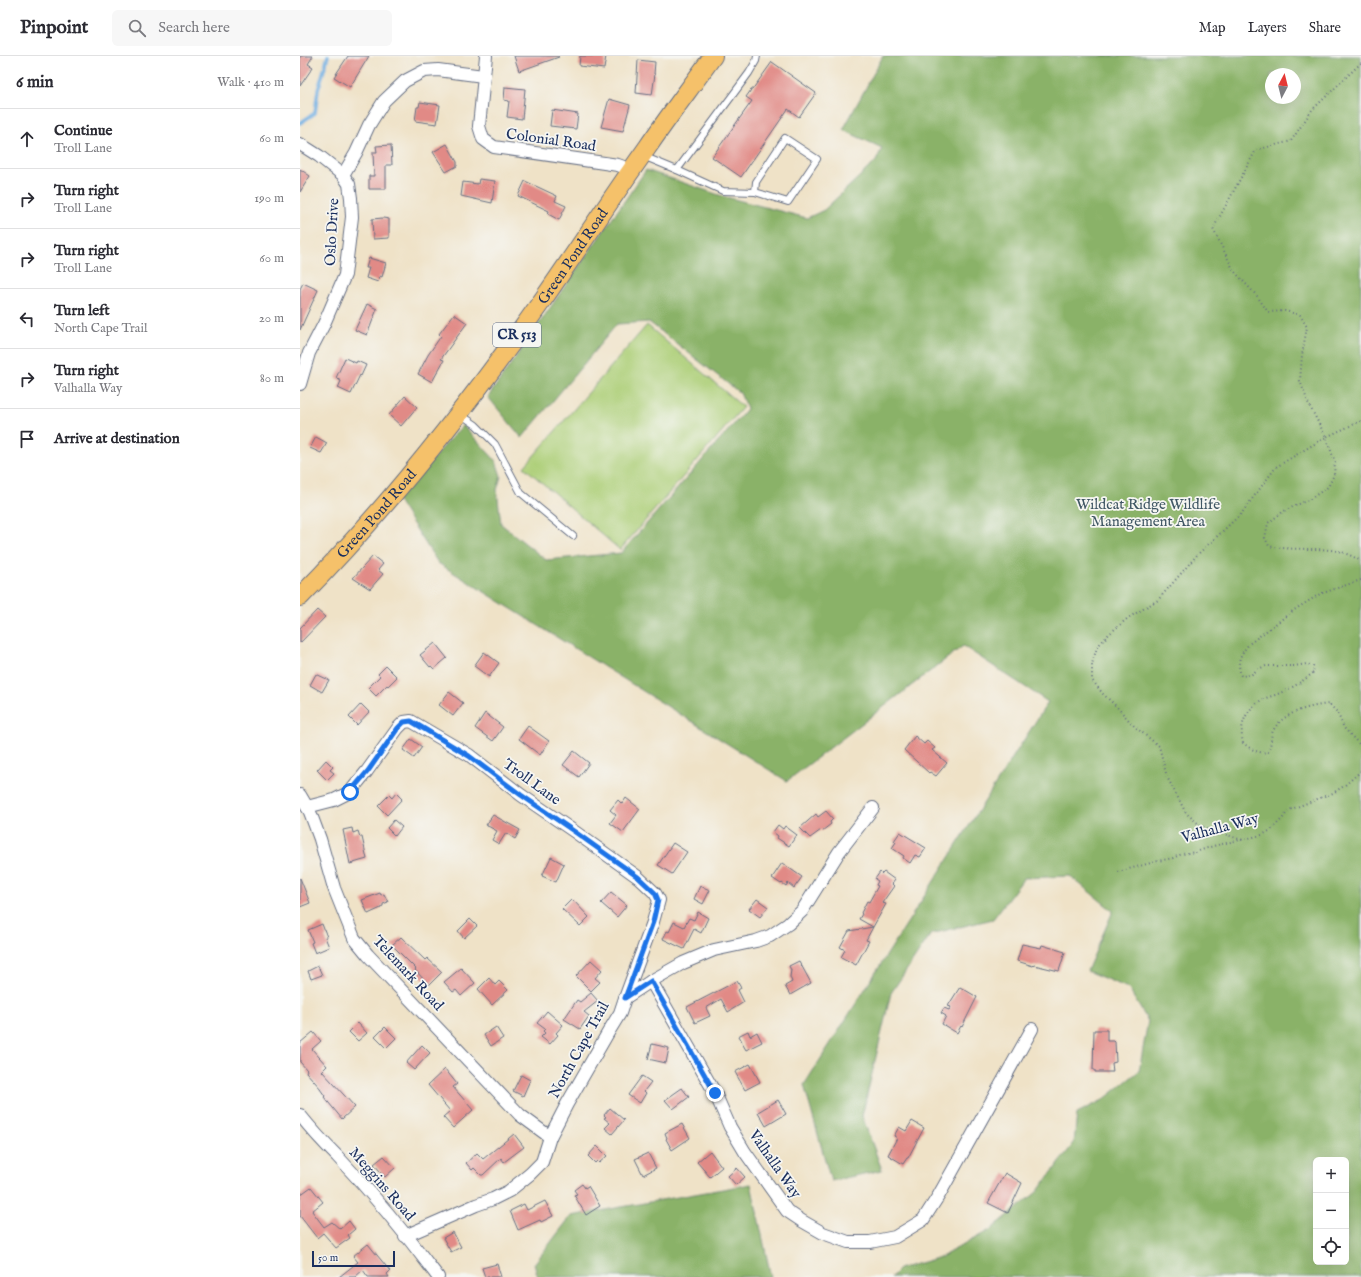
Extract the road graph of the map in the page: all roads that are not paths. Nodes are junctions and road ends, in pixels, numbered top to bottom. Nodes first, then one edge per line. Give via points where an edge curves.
1 (486, 56) edge
2 (713, 56) edge
3 (757, 56) edge
4 (483, 76) junction
5 (300, 144) edge
6 (637, 163) junction
7 (677, 170) junction
8 (343, 174) junction
9 (755, 192) junction
10 (300, 384) edge
11 (459, 413) junction
12 (573, 536) dead end
13 (300, 597) edge
14 (300, 794) edge
15 (307, 807) junction
16 (873, 808) dead end
17 (651, 981) junction
18 (625, 998) junction
19 (1032, 1029) dead end
20 (300, 1115) edge
21 (550, 1137) junction
22 (405, 1236) junction
23 (438, 1277) edge

1 - 4 street, Colonial Road
2 - 6 main road, Green Pond Road / CR 513
3 - 7 lane via 749,73
4 - 6 street, Colonial Road via 479,126 483,139 494,147 618,165
4 - 8 street via 438,70 424,71 405,81 384,101
5 - 8 street
6 - 7 lane
6 - 11 main road, Green Pond Road / CR 513 via 527,321
7 - 9 lane via 722,191
8 - 10 street, Oslo Drive via 349,184 352,210 348,261 345,275 309,354
9 - 9 lane via 788,202 817,159 785,138 756,182
11 - 12 lane via 495,444 521,493
11 - 13 main road, Green Pond Road / CR 513 via 353,542
14 - 15 street, Telemark Road
15 - 18 street, Troll Lane via 334,800 350,792 404,722 418,724 469,756 638,877 655,893 658,900 653,922
15 - 21 street, Telemark Road via 354,938 520,1115
16 - 17 street, North Cape Trail via 839,852 802,911 788,924 770,936 714,950 683,963
17 - 18 street, North Cape Trail
17 - 19 street, Valhalla Way via 715,1093 730,1127 787,1211 823,1233 848,1242 870,1242 895,1237 923,1220 939,1196
18 - 21 street, North Cape Trail via 620,1013
20 - 22 street, Meggins Road
21 - 22 street, North Cape Trail via 542,1162 509,1191
22 - 23 street, Meggins Road

